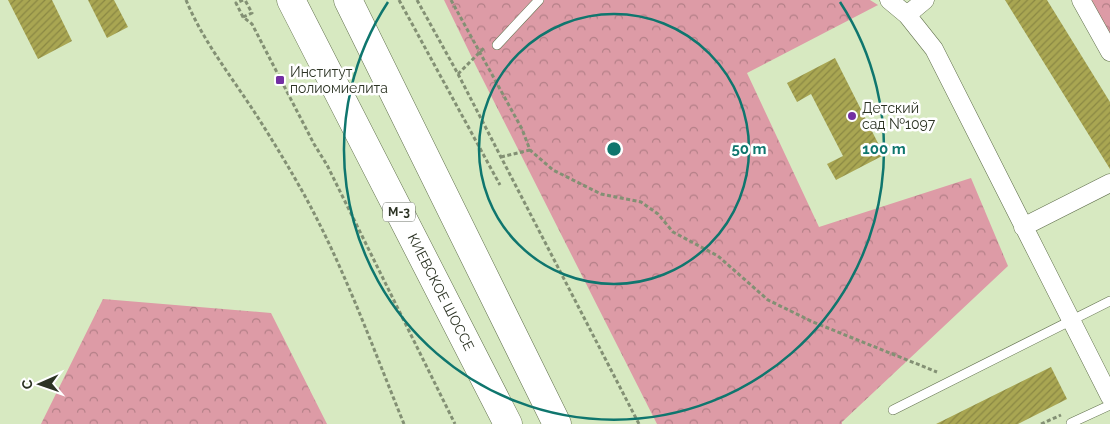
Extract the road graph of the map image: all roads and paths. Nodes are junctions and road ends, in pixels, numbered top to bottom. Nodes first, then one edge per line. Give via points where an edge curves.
1 (186, 0) edge
2 (244, 0) edge
3 (291, 0) edge
4 (348, 0) edge
5 (400, 0) edge
6 (417, 0) edge
7 (451, 0) edge
8 (539, 0) edge
9 (889, 0) edge
10 (926, 0) edge
11 (1081, 0) edge
12 (906, 15) junction
13 (244, 17) junction
14 (497, 44) dead end
15 (486, 46) dead end
16 (1110, 52) edge
17 (479, 53) junction
18 (458, 74) junction
19 (530, 150) junction
20 (501, 158) junction
21 (1110, 183) edge
22 (500, 185) dead end
23 (1023, 227) junction
24 (1110, 302) edge
25 (1071, 320) junction
26 (954, 379) junction
27 (1110, 397) edge
28 (1110, 405) edge
29 (893, 410) dead end
30 (404, 424) edge
31 (455, 424) edge
32 (508, 424) edge
33 (557, 424) edge
34 (639, 424) edge
35 (1071, 424) edge

1 - 30 path via 218,58 306,197 328,240
2 - 13 path via 252,13
2 - 13 path via 236,3
3 - 32 highway, КИЕВСКОЕ ШОССЕ / М-3
4 - 33 highway
5 - 22 path
6 - 18 path
7 - 17 path
8 - 14 lane
9 - 12 street
10 - 12 street
11 - 16 street
12 - 23 street via 934,49
13 - 31 path via 252,24 328,165
15 - 17 path
17 - 18 path
17 - 19 path via 522,129
18 - 20 path
19 - 20 path
19 - 26 path via 553,170 601,194 641,202 658,214 673,232 718,256 768,300 813,322
20 - 34 path
21 - 23 street
23 - 25 street
24 - 25 lane
25 - 26 lane
25 - 27 street
26 - 29 lane
28 - 35 lane

